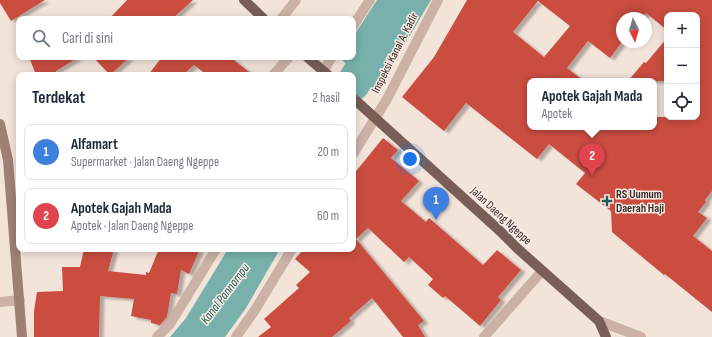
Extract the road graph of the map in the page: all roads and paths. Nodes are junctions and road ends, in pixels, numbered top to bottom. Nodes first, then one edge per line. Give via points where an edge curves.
1 (244, 0) edge
2 (296, 0) edge
3 (370, 0) edge
4 (438, 0) edge
5 (261, 16) edge
6 (283, 16) edge
7 (356, 21) edge
8 (286, 60) edge
9 (310, 60) edge
10 (331, 60) edge
11 (276, 72) edge
12 (323, 72) edge
13 (326, 72) edge
14 (356, 101) edge
15 (376, 118) junction
16 (0, 124) edge
17 (356, 149) edge
18 (214, 252) edge
19 (290, 252) edge
20 (542, 271) junction
21 (20, 300) junction
22 (0, 302) edge
23 (599, 321) junction
24 (22, 337) edge
25 (157, 337) edge
26 (236, 337) edge
27 (484, 337) edge
28 (606, 337) edge
29 (641, 337) edge

1 - 5 main road
2 - 6 street
3 - 7 street
4 - 15 street, Inspeksi Kanal A. Kadir
8 - 11 street
9 - 12 main road
10 - 13 street
14 - 15 main road, Jalan Daeng Ngeppe
15 - 17 street, Inspeksi Kanal A. Kadir
15 - 20 main road, Jalan Daeng Ngeppe
16 - 21 main road via 8,160
18 - 25 street via 170,324
19 - 26 street
20 - 23 main road, Jalan Daeng Ngeppe
20 - 27 street
21 - 22 street
21 - 24 main road
23 - 28 main road
23 - 29 street, Jalan Daeng Ngeppe

